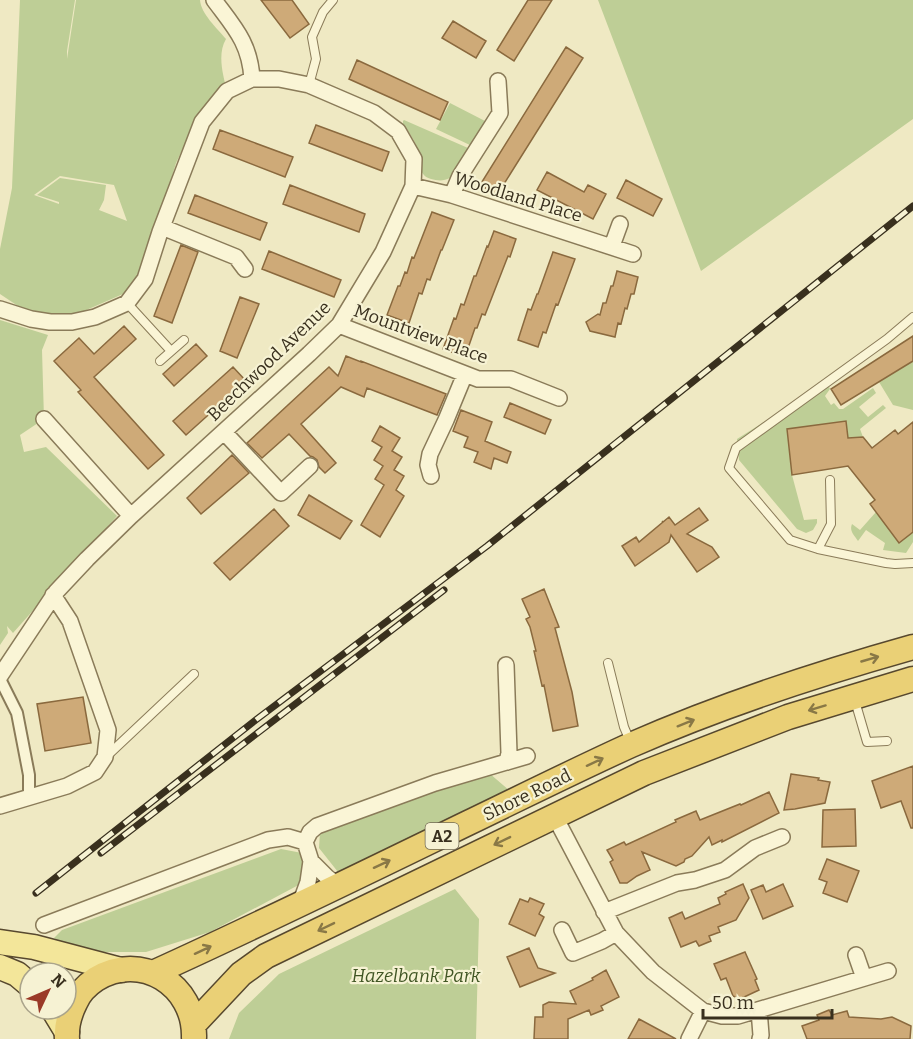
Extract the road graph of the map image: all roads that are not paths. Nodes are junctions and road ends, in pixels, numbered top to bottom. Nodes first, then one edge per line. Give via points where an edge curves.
1 (214, 0) edge
2 (333, 0) edge
3 (252, 79) junction
4 (498, 81) dead end
5 (309, 86) junction
6 (413, 186) junction
7 (452, 195) junction
8 (620, 224) dead end
9 (162, 227) junction
10 (612, 246) junction
11 (633, 254) dead end
12 (245, 269) dead end
13 (127, 303) junction
14 (0, 309) edge
15 (913, 317) edge
16 (339, 325) junction
17 (184, 340) dead end
18 (171, 351) junction
19 (160, 361) dead end
20 (465, 374) junction
21 (559, 398) dead end
22 (44, 419) dead end
23 (224, 432) junction
24 (310, 466) dead end
25 (431, 476) dead end
26 (830, 480) dead end
27 (131, 516) junction
28 (818, 549) junction
29 (913, 563) edge
30 (53, 596) junction
31 (913, 646) edge
32 (608, 663) dead end
33 (506, 665) dead end
34 (194, 674) dead end
35 (0, 678) edge
36 (913, 679) edge
37 (854, 697) junction
38 (887, 741) dead end
39 (632, 745) junction
40 (527, 756) dead end
41 (105, 757) junction
42 (507, 762) junction
43 (29, 797) junction
44 (0, 806) edge
45 (554, 815) junction
46 (782, 837) dead end
47 (305, 842) junction
48 (311, 861) junction
49 (338, 885) junction
50 (300, 904) junction
51 (604, 912) junction
52 (44, 925) dead end
53 (562, 930) dead end
54 (615, 933) junction
55 (0, 942) edge
56 (856, 955) dead end
57 (0, 967) edge
58 (121, 970) junction
59 (888, 971) dead end
60 (153, 973) junction
61 (18, 975) edge
62 (864, 978) junction
63 (759, 1010) junction
64 (703, 1011) junction
65 (59, 1021) edge
66 (194, 1032) edge
67 (67, 1035) edge
68 (689, 1039) edge
69 (760, 1039) edge

1 - 3 street via 242,37
2 - 5 lane via 312,37 316,59
3 - 5 street, Beechwood Avenue via 279,79
3 - 9 street, Beechwood Avenue via 227,91 202,122
4 - 7 street via 500,113
5 - 6 street, Beechwood Avenue via 374,113 398,131 414,159
6 - 7 street, Woodland Place
6 - 16 street, Beechwood Avenue via 383,252
7 - 10 street, Woodland Place
8 - 10 street
9 - 12 street via 236,257
9 - 13 street, Beechwood Avenue via 145,279
10 - 11 street, Woodland Place
13 - 14 street, Beechwood Avenue via 72,322 30,319
13 - 18 lane
15 - 28 lane via 736,448 729,468 790,540
16 - 20 street, Mountview Place
16 - 23 street, Beechwood Avenue
17 - 18 lane
18 - 19 lane
20 - 21 street, Mountview Place via 478,379 511,379
20 - 25 street via 430,454
22 - 27 street
23 - 24 street via 281,493
23 - 27 street, Beechwood Avenue
26 - 28 lane via 831,524
27 - 30 street, Beechwood Avenue
28 - 29 lane via 895,564
30 - 35 street, Beechwood Avenue
30 - 41 street via 70,621 108,730
39 -> 31 highway, Shore Road / A2 via 734,704
32 - 39 lane
33 - 42 street
34 - 41 lane
35 - 43 street via 17,713 29,775
36 - 37 highway, Shore Road / A2
37 - 38 lane via 867,742
37 -> 45 highway, Shore Road / A2 via 788,717 644,772
49 -> 39 highway, Shore Road / A2
40 - 42 street
41 - 43 street via 94,772 67,786
42 - 47 street via 435,783 317,826
43 - 44 street
45 - 51 street
45 -> 66 highway, Shore Road / A2 via 266,956 241,974
46 - 51 street via 755,848 725,870 677,883
47 - 48 street
47 - 52 street via 288,837 268,840
48 - 49 street
48 - 50 street
49 - 50 highway, Shore Road / A2
60 -> 50 highway, Shore Road / A2
51 - 54 street
53 - 54 street via 573,954
54 - 64 street via 653,972
55 - 58 main road, A2
56 - 62 street
57 - 61 main road
58 - 60 highway, A2
58 - 67 highway, A2 via 88,984 69,1014
59 - 62 street
60 - 66 highway, A2 via 180,993 189,1008
62 - 63 street
63 - 64 street via 738,1016
63 - 69 street
64 - 68 street
65 - 67 main road, A2

